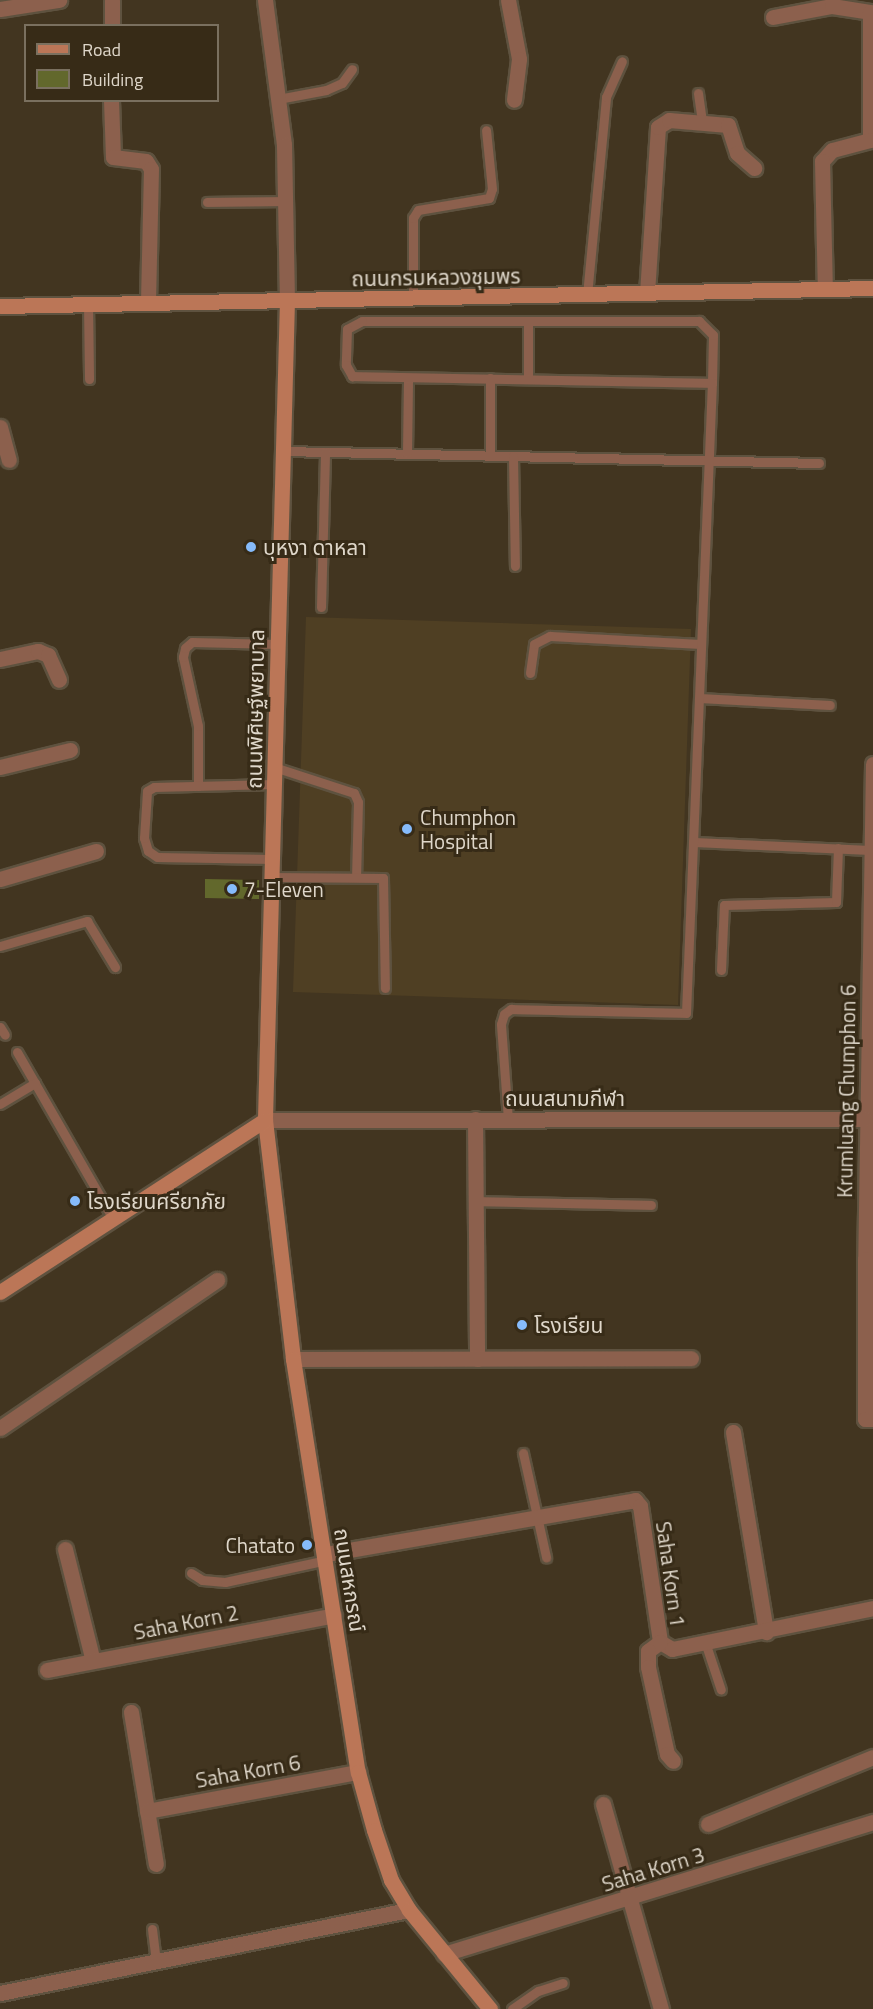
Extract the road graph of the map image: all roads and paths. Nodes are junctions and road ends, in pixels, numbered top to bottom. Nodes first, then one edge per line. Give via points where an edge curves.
1 (58, 0) edge
2 (112, 0) edge
3 (265, 0) edge
4 (508, 0) edge
5 (0, 9) edge
6 (773, 16) dead end
7 (112, 24) edge
8 (872, 46) edge
9 (622, 61) dead end
10 (352, 69) dead end
11 (698, 93) dead end
12 (278, 99) junction
13 (514, 100) dead end
14 (111, 102) edge
15 (702, 122) junction
16 (486, 130) dead end
17 (872, 139) edge
18 (754, 168) dead end
19 (285, 201) junction
20 (207, 202) dead end
21 (873, 288) edge
22 (825, 289) junction
23 (647, 293) junction
24 (587, 295) junction
25 (413, 299) junction
26 (287, 300) junction
27 (148, 303) junction
28 (88, 304) junction
29 (0, 306) edge
30 (528, 321) junction
31 (408, 378) junction
32 (490, 378) junction
33 (528, 378) junction
34 (89, 379) dead end
35 (712, 383) junction
36 (0, 427) edge
37 (283, 451) junction
38 (325, 452) junction
39 (407, 453) junction
40 (490, 455) junction
41 (513, 456) junction
42 (9, 460) dead end
43 (708, 460) junction
44 (819, 463) dead end
45 (515, 566) dead end
46 (321, 607) dead end
47 (278, 644) junction
48 (701, 644) junction
49 (0, 659) edge
50 (530, 673) dead end
51 (59, 680) dead end
52 (699, 698) junction
53 (830, 705) dead end
54 (70, 750) dead end
55 (873, 764) edge
56 (0, 767) edge
57 (274, 768) junction
58 (274, 784) junction
59 (198, 786) junction
60 (693, 842) junction
61 (838, 848) junction
62 (871, 850) junction
63 (96, 851) dead end
64 (272, 859) junction
65 (271, 876) junction
66 (356, 876) junction
67 (0, 879) edge
68 (0, 946) edge
69 (871, 946) edge
70 (115, 968) dead end
71 (721, 970) dead end
72 (385, 988) dead end
73 (17, 1053) dead end
74 (35, 1083) junction
75 (0, 1104) edge
76 (475, 1119) junction
77 (865, 1119) junction
78 (265, 1120) junction
79 (508, 1120) junction
80 (476, 1201) junction
81 (651, 1205) dead end
82 (112, 1219) junction
83 (869, 1259) edge
84 (217, 1280) dead end
85 (0, 1292) edge
86 (691, 1358) dead end
87 (293, 1359) junction
88 (477, 1359) junction
89 (869, 1419) edge
90 (0, 1428) edge
91 (734, 1432) dead end
92 (523, 1453) dead end
93 (535, 1518) junction
94 (66, 1549) dead end
95 (326, 1557) junction
96 (546, 1557) dead end
97 (191, 1572) dead end
98 (873, 1608) edge
99 (334, 1615) junction
100 (766, 1632) junction
101 (660, 1642) junction
102 (706, 1645) junction
103 (93, 1662) junction
104 (47, 1670) dead end
105 (721, 1690) dead end
106 (131, 1712) dead end
107 (873, 1757) edge
108 (673, 1761) dead end
109 (357, 1772) junction
110 (603, 1804) dead end
111 (147, 1811) junction
112 (873, 1822) edge
113 (708, 1824) dead end
114 (156, 1864) dead end
115 (630, 1898) junction
116 (409, 1910) junction
117 (152, 1929) dead end
118 (444, 1954) junction
119 (156, 1962) junction
120 (563, 1983) dead end
121 (0, 1993) edge
122 (490, 2009) edge
123 (512, 2009) edge
124 (661, 2009) edge

1 - 5 street
2 - 7 street
3 - 12 street
4 - 13 street via 519,59
6 - 8 street via 821,6 870,12
8 - 17 street
9 - 24 lane via 606,97
10 - 12 lane via 342,83 326,90
11 - 15 lane
12 - 19 street
14 - 27 street via 113,157 146,161 151,170
15 - 18 street via 728,125 737,153
15 - 23 street via 669,120 658,127
16 - 25 lane via 492,189 489,198 418,210 413,218
17 - 22 street via 832,150 822,161
19 - 20 lane
19 - 26 street
21 - 22 street, ถนนกรมหลวงชุมพร
22 - 23 street, ถนนกรมหลวงชุมพร
23 - 24 street, ถนนกรมหลวงชุมพร
24 - 25 street, ถนนกรมหลวงชุมพร
25 - 26 street, ถนนกรมหลวงชุมพร
26 - 27 street, ถนนกรมหลวงชุมพร
26 - 37 street, ถนนพิศิษฐ์พยาบาล
27 - 28 street, ถนนกรมหลวงชุมพร
28 - 29 street, ถนนกรมหลวงชุมพร
28 - 34 lane
30 - 31 lane via 362,321 347,329 347,372
30 - 33 lane
30 - 35 lane via 699,321 713,335
31 - 32 lane
31 - 39 lane
32 - 33 lane
32 - 40 lane
33 - 35 lane
35 - 43 lane
36 - 42 street
37 - 38 lane
37 - 47 street, ถนนพิศิษฐ์พยาบาล
38 - 39 lane
38 - 46 lane
39 - 40 lane
40 - 41 lane
41 - 43 lane
41 - 45 lane
43 - 44 lane
43 - 48 lane
47 - 57 street, ถนนพิศิษฐ์พยาบาล
47 - 59 lane via 192,642 185,648 183,657 198,726
48 - 50 lane via 550,636 534,644
48 - 52 lane
49 - 51 street via 38,651 48,655
52 - 53 lane
52 - 60 lane
54 - 56 street
55 - 62 street, Krumluang Chumphon 6
57 - 58 street, ถนนพิศิษฐ์พยาบาล
57 - 66 lane via 354,793 358,802
58 - 59 lane
58 - 64 street, ถนนพิศิษฐ์พยาบาล
59 - 64 lane via 154,787 147,791 144,838 148,851 157,857
60 - 61 lane
60 - 79 lane via 686,1013 511,1009 504,1014 501,1024
61 - 62 lane
61 - 71 lane via 836,902 724,905
62 - 69 street, Krumluang Chumphon 6
63 - 67 street
64 - 65 street, ถนนพิศิษฐ์พยาบาล
65 - 66 lane
65 - 78 street, ถนนพิศิษฐ์พยาบาล
66 - 72 lane via 383,878 386,887
68 - 70 lane via 87,921
69 - 77 street, Krumluang Chumphon 6
73 - 74 lane
74 - 75 lane
74 - 82 lane
76 - 78 street, ถนนสนามกีฬา
76 - 79 street, ถนนสนามกีฬา
76 - 80 street
77 - 79 street, ถนนสนามกีฬา
77 - 83 street, Krumluang Chumphon 6
78 - 82 street
78 - 87 street, ถนนสหกรณ์
80 - 81 lane
80 - 88 street
82 - 85 street
83 - 89 street, Krumluang Chumphon 6
84 - 90 street
86 - 88 street
87 - 88 street
87 - 95 street, ถนนสหกรณ์
91 - 100 street
92 - 93 lane
93 - 95 street, Saha Korn 1
93 - 96 lane
93 - 101 street, Saha Korn 1 via 635,1500 640,1506
94 - 103 street
95 - 97 lane via 225,1582 202,1580
95 - 99 street, ถนนสหกรณ์
98 - 100 street, Saha Korn 1
99 - 103 street, Saha Korn 2
99 - 109 street, ถนนสหกรณ์
100 - 102 street, Saha Korn 1
101 - 102 street, Saha Korn 1 via 672,1649
101 - 108 street via 648,1651 648,1667 667,1754
102 - 105 lane
103 - 104 street, Saha Korn 2
106 - 111 street
107 - 113 street
109 - 111 street, Saha Korn 6
109 - 116 street, ถนนสหกรณ์ via 391,1880
110 - 115 street
111 - 114 street
112 - 115 street, Saha Korn 3
115 - 118 street, Saha Korn 3
115 - 124 street
116 - 118 street, ถนนสหกรณ์
116 - 119 street
117 - 119 lane
118 - 122 street, ถนนสหกรณ์
119 - 121 street
120 - 123 lane via 537,1991

